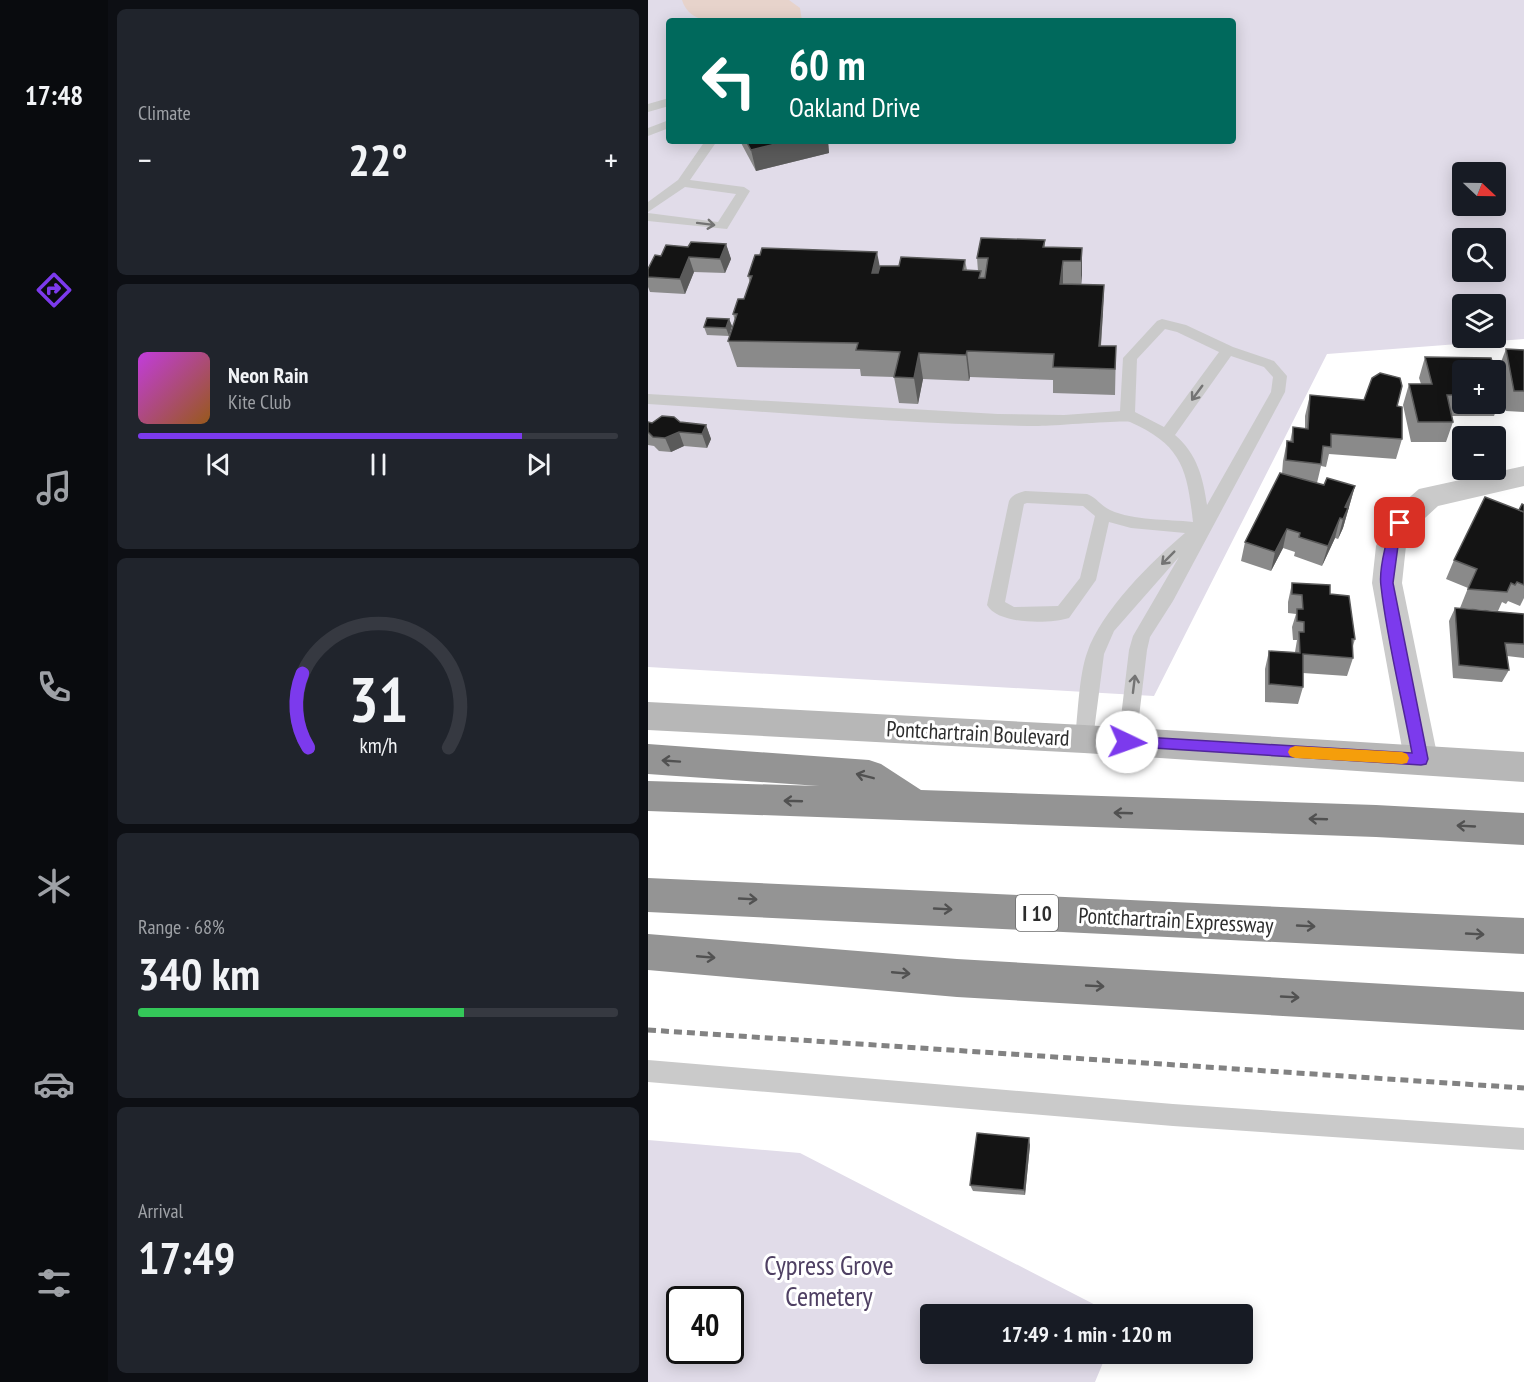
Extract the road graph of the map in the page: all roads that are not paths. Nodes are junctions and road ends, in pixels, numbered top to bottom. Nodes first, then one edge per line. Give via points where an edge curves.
1 (666, 103) edge
2 (648, 108) edge
3 (666, 125) edge
4 (648, 132) edge
5 (709, 144) edge
6 (682, 183) junction
7 (648, 208) edge
8 (648, 217) edge
9 (1228, 350) junction
10 (648, 399) edge
11 (1128, 415) junction
12 (1166, 436) junction
13 (1524, 476) edge
14 (1104, 514) junction
15 (1202, 529) junction
16 (1113, 620) junction
17 (1144, 632) junction
18 (648, 716) edge
19 (1084, 739) junction
20 (1127, 742) junction
21 (648, 759) edge
22 (1421, 759) junction
23 (1524, 767) edge
24 (648, 796) edge
25 (915, 805) junction
26 (1524, 829) edge
27 (648, 894) edge
28 (1524, 936) edge
29 (648, 952) edge
30 (1524, 1011) edge
31 (648, 1071) edge
32 (1524, 1139) edge

1 - 2 lane
3 - 4 lane
5 - 6 lane
6 - 7 lane
8 -> 6 lane via 722,226 744,191
9 - 11 lane via 1181,328 1162,324 1130,358
9 -> 12 lane
9 - 15 lane via 1269,364 1280,376 1278,392
10 - 11 lane via 856,414 1019,420 1092,421
11 - 12 lane via 1151,424
12 - 15 lane via 1190,460
13 - 22 street via 1429,498 1400,523 1391,546 1386,583
14 - 14 lane via 1087,500 1024,496 1017,501 996,605 1011,614 1063,613 1088,580
14 - 15 lane via 1131,522
15 -> 16 lane via 1168,557
15 - 17 lane
16 - 17 lane
16 - 19 lane via 1095,654
20 -> 17 lane via 1138,650
18 - 19 street, Pontchartrain Boulevard
19 - 20 street, Pontchartrain Boulevard
20 - 22 street, Pontchartrain Boulevard
25 -> 21 highway via 869,775
22 - 23 street, Pontchartrain Boulevard
25 -> 24 highway
26 -> 25 highway
27 -> 28 highway, Pontchartrain Expressway / I 10
29 -> 30 highway via 957,978
31 - 32 lane via 1161,1114

